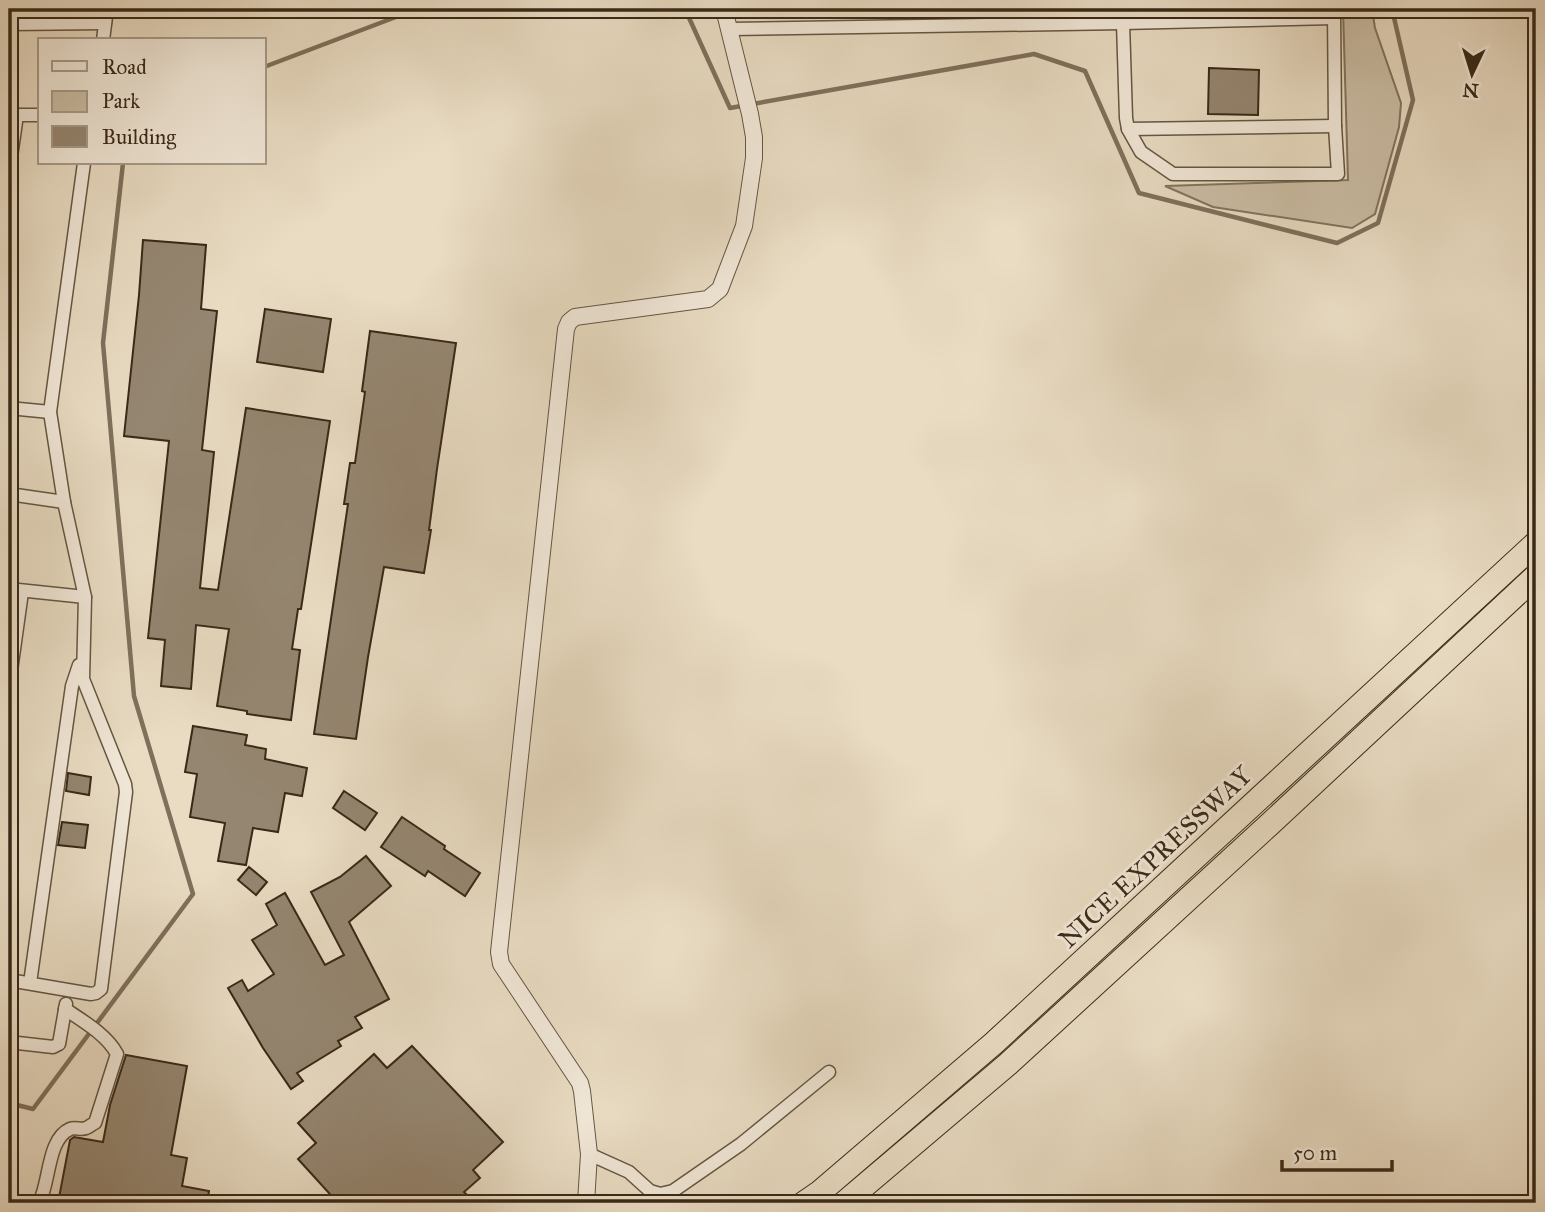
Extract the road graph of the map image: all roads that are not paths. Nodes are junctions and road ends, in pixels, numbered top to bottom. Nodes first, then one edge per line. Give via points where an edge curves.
1 (107, 9) edge
2 (724, 9) edge
3 (1334, 14) edge
4 (105, 23) junction
5 (1123, 23) junction
6 (9, 24) edge
7 (730, 29) junction
8 (103, 38) edge
9 (13, 115) edge
10 (38, 115) edge
11 (1335, 126) junction
12 (1128, 129) junction
13 (85, 164) edge
14 (9, 171) edge
15 (9, 408) edge
16 (50, 412) junction
17 (9, 494) edge
18 (64, 502) junction
19 (1536, 543) edge
20 (1536, 576) edge
21 (9, 589) edge
22 (22, 592) junction
23 (85, 597) junction
24 (83, 654) junction
25 (9, 685) edge
26 (9, 980) edge
27 (30, 984) junction
28 (69, 990) junction
29 (65, 1009) junction
30 (9, 1042) edge
31 (830, 1072) dead end
32 (589, 1154) junction
33 (39, 1203) edge
34 (586, 1203) edge
35 (804, 1203) edge
36 (844, 1203) edge

1 - 4 street
2 - 7 street
3 - 5 street
3 - 11 street
4 - 6 street
4 - 8 street
5 - 7 street
5 - 12 street
7 - 32 street via 750,114 754,158 745,221 718,292 708,299 575,317 566,329 499,952 501,964 580,1083
9 - 10 street
9 - 14 street
11 - 12 street
11 - 12 street via 1338,174 1173,174 1141,152
13 - 16 street
15 - 16 street
16 - 18 street
17 - 18 street
18 - 23 street
19 - 35 highway, NICE EXPRESSWAY via 994,1044
20 - 36 highway, NICE EXPRESSWAY via 1008,1064
21 - 22 street
22 - 23 street
22 - 25 street
23 - 24 street
24 - 27 street via 72,686
24 - 28 street via 84,682 126,792 101,989 91,994
26 - 27 street
27 - 28 street
28 - 29 street
29 - 30 street via 57,1046
29 - 33 street via 117,1054 95,1123 58,1137
31 - 32 street via 741,1144 673,1191 650,1191 629,1172
32 - 34 street

